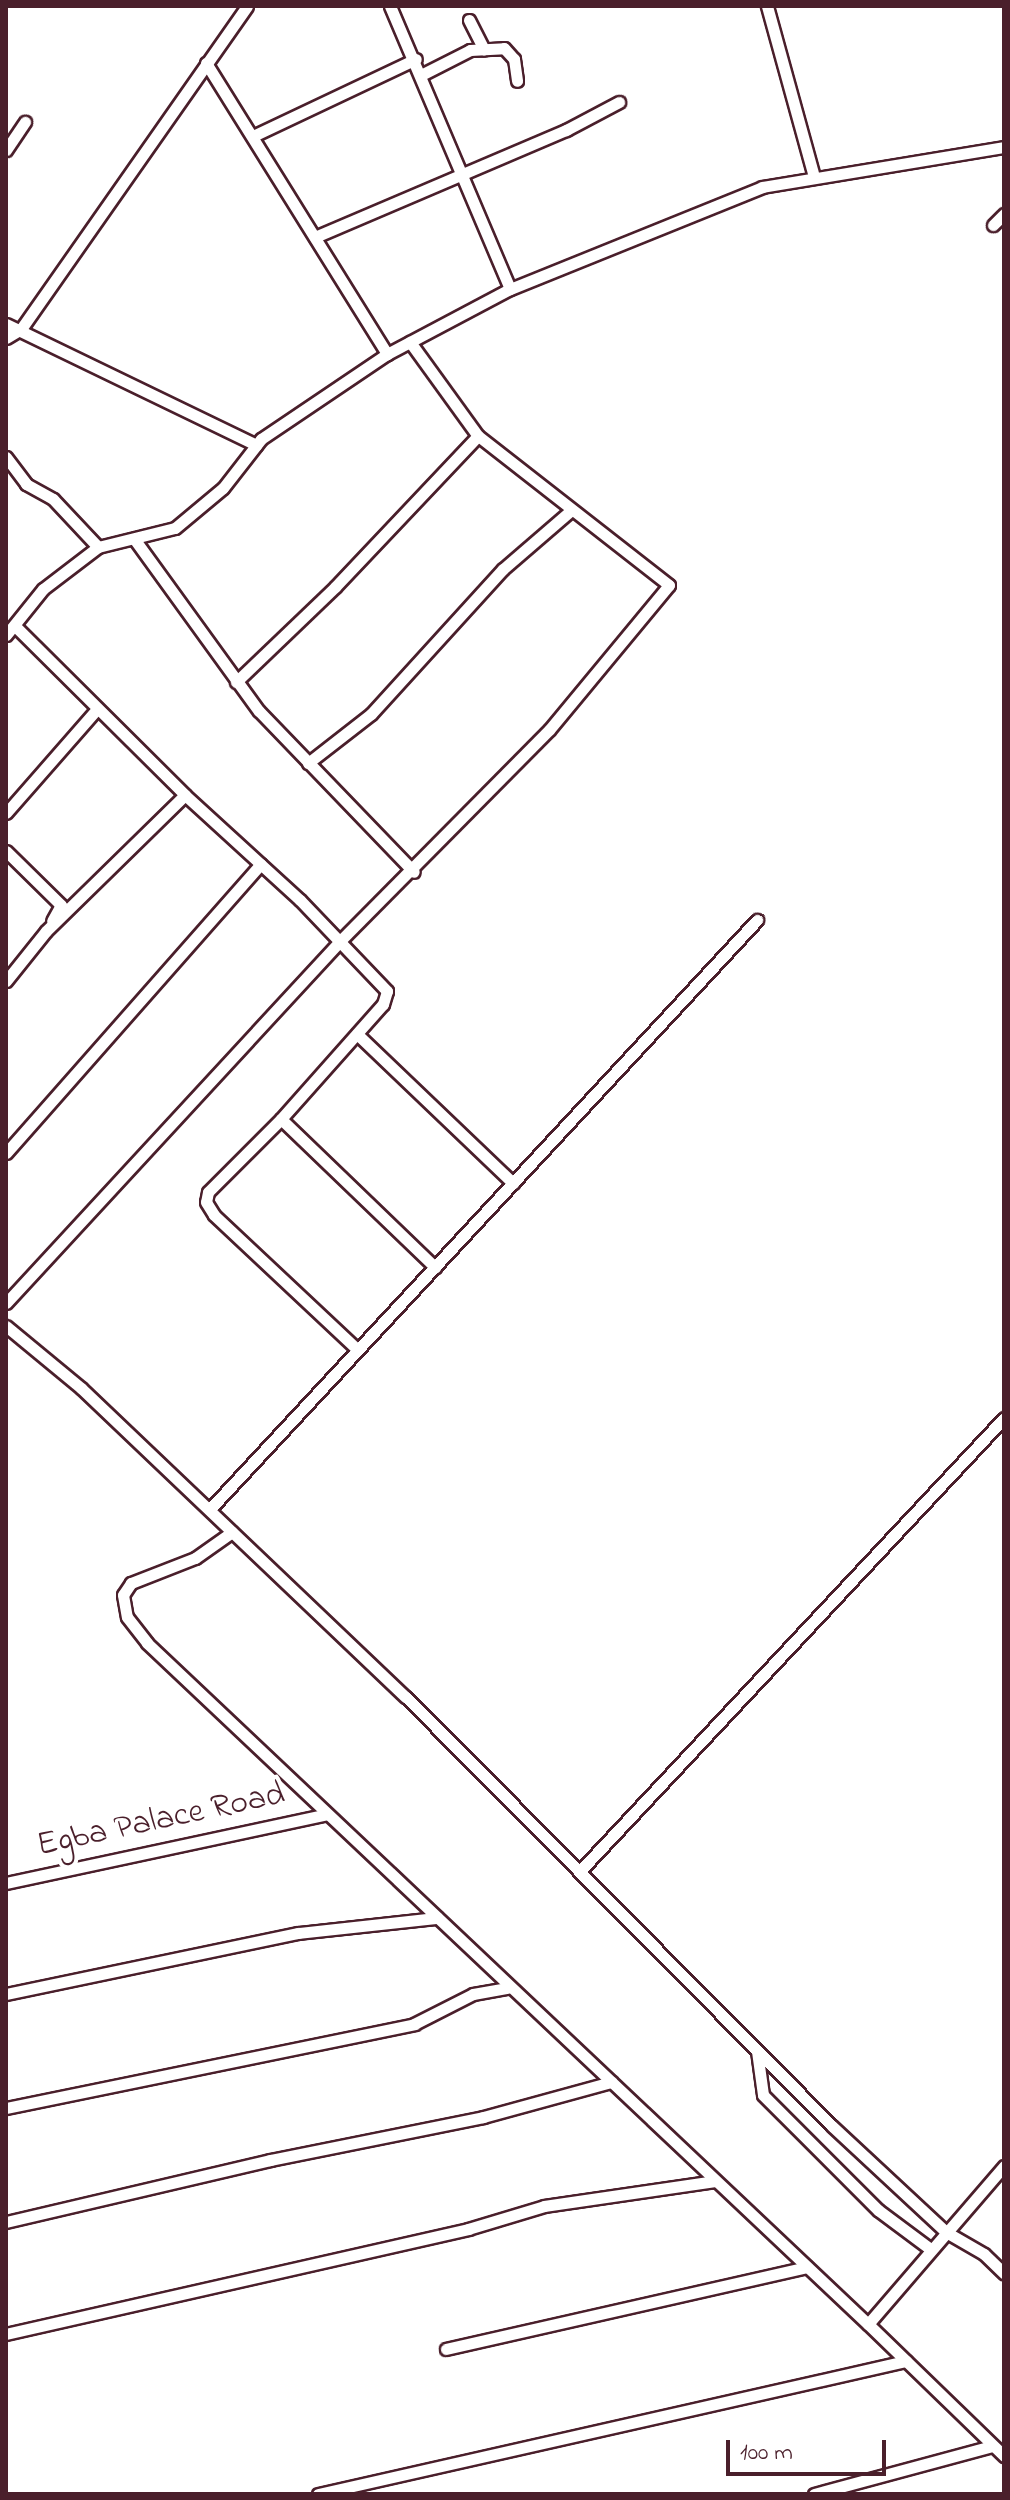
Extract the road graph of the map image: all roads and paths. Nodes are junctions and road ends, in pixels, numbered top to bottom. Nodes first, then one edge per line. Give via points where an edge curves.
1 (247, 6) edge
2 (390, 6) edge
3 (767, 6) edge
4 (469, 20) dead end
5 (484, 49) junction
6 (416, 59) junction
7 (206, 63) junction
8 (421, 75) junction
9 (517, 81) dead end
10 (619, 102) dead end
11 (25, 122) dead end
12 (253, 136) junction
13 (1004, 147) edge
14 (6, 150) edge
15 (459, 172) junction
16 (814, 177) junction
17 (1004, 214) edge
18 (993, 225) dead end
19 (315, 237) junction
20 (510, 289) junction
21 (6, 324) edge
22 (21, 329) junction
23 (6, 338) edge
24 (410, 342) junction
25 (387, 354) junction
26 (478, 436) junction
27 (256, 445) junction
28 (6, 457) edge
29 (569, 512) junction
30 (135, 540) junction
31 (98, 547) junction
32 (11, 631) edge
33 (236, 682) junction
34 (97, 709) junction
35 (308, 763) junction
36 (185, 795) junction
37 (6, 813) edge
38 (6, 851) edge
39 (261, 864) junction
40 (414, 872) junction
41 (757, 920) dead end
42 (339, 942) junction
43 (6, 980) edge
44 (357, 1034) junction
45 (281, 1119) junction
46 (6, 1153) edge
47 (513, 1183) junction
48 (435, 1267) junction
49 (6, 1303) edge
50 (6, 1326) edge
51 (358, 1350) junction
52 (1004, 1418) edge
53 (210, 1509) junction
54 (232, 1532) junction
55 (327, 1814) junction
56 (579, 1872) junction
57 (6, 1883) edge
58 (437, 1918) junction
59 (507, 1988) junction
60 (6, 1994) edge
61 (757, 2051) junction
62 (611, 2082) junction
63 (6, 2108) edge
64 (1004, 2166) edge
65 (715, 2181) junction
66 (6, 2222) edge
67 (946, 2232) junction
68 (929, 2248) junction
69 (807, 2267) junction
70 (1004, 2273) edge
71 (868, 2324) junction
72 (6, 2334) edge
73 (446, 2349) dead end
74 (906, 2361) junction
75 (992, 2446) junction
76 (1004, 2456) edge
77 (318, 2494) edge
78 (814, 2494) edge

1 - 7 street
2 - 6 street
3 - 16 street
4 - 5 street
5 - 8 street via 470,50
5 - 9 street via 504,48 514,59
6 - 8 street
6 - 12 street
7 - 12 street
7 - 22 street
8 - 15 street
10 - 15 street via 566,130
11 - 14 street
12 - 19 street
13 - 16 street
15 - 19 street
15 - 20 street
16 - 20 street via 746,192
17 - 18 street
19 - 25 street
20 - 24 street
21 - 22 street
22 - 23 street
22 - 27 street
24 - 25 street
24 - 26 street
25 - 27 street
26 - 29 street
26 - 33 street
27 - 30 street via 223,488 175,528
28 - 31 street via 26,484 53,499
29 - 35 street via 503,569 371,714
29 - 40 street via 669,585 549,730
30 - 31 street
30 - 33 street
31 - 32 street via 43,589
32 - 34 street
33 - 35 street
34 - 36 street
34 - 37 street
35 - 40 street
36 - 39 street
36 - 43 street via 46,931
38 - 43 street via 61,905
39 - 42 street
39 - 46 street
40 - 42 street
41 - 47 street
42 - 44 street via 387,991 383,1004
42 - 49 street
44 - 45 street
44 - 47 street
45 - 48 street
45 - 51 street via 208,1192 206,1202
47 - 48 street
48 - 51 street
50 - 53 street
51 - 53 street
52 - 56 street
53 - 54 street
54 - 55 street via 195,1558 131,1583 123,1595 127,1617 147,1643
54 - 56 street
55 - 57 street, Egba Palace Road
55 - 58 street
56 - 61 street
58 - 59 street
58 - 60 street via 298,1933
59 - 62 street
59 - 63 street via 473,1994 414,2024
61 - 67 street
61 - 68 street via 763,2095 878,2210
62 - 65 street
62 - 66 street via 483,2117
64 - 67 street
65 - 69 street
65 - 72 street via 544,2206 468,2229
67 - 68 street
67 - 70 street
68 - 71 street
69 - 71 street
69 - 73 street
71 - 74 street
74 - 75 street
74 - 77 street
75 - 76 street
75 - 78 street

